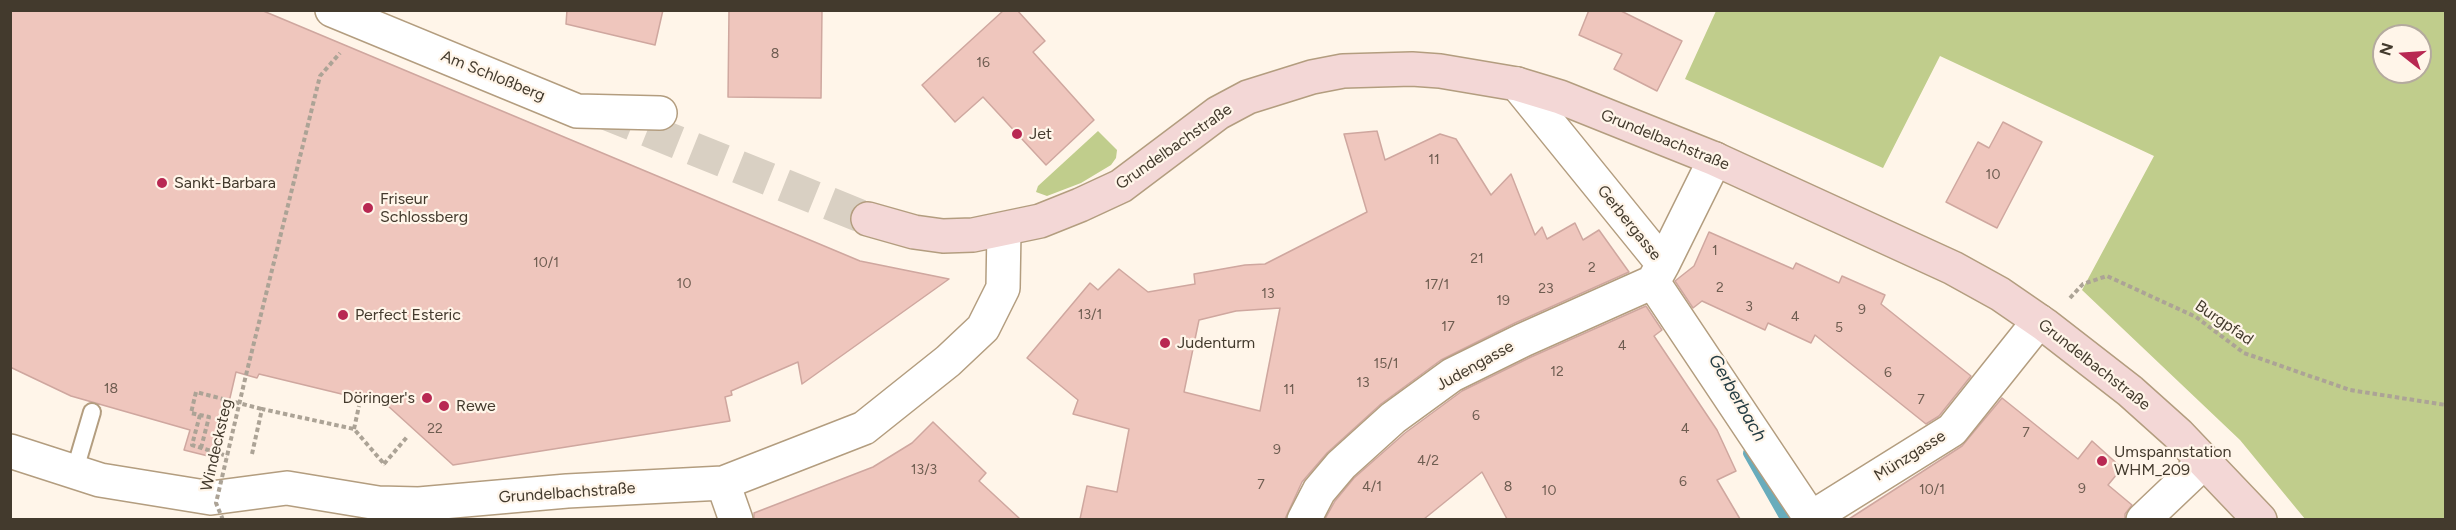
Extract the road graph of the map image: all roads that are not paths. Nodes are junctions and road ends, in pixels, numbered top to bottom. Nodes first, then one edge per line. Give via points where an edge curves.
1 (346, 16) edge
2 (1517, 84) junction
3 (660, 113) dead end
4 (1715, 159) junction
5 (868, 219) tunnel mouth
6 (1004, 230) junction
7 (1658, 273) junction
8 (2042, 323) junction
9 (92, 412) dead end
10 (10, 451) edge
11 (2204, 462) junction
12 (87, 476) junction
13 (723, 483) junction
14 (317, 492) junction
15 (336, 519) edge
16 (736, 519) edge
17 (1304, 519) edge
18 (1812, 519) edge
19 (2144, 519) edge
20 (2260, 519) edge

1 - 3 street, Am Schloßberg via 577,111
2 - 4 main road, Grundelbachstraße via 1560,97
2 - 6 main road, Grundelbachstraße via 1412,69 1343,71 1311,77 1248,97 1218,113 1121,186 1080,206
2 - 7 street, Gerbergasse
4 - 7 street
4 - 8 main road, Grundelbachstraße via 1953,268
5 - 6 main road, Grundelbachstraße via 943,236
6 - 13 street, Grundelbachstraße via 1003,288 983,327 948,361 864,428
7 - 17 street, Judengasse via 1452,375 1393,418 1341,465 1319,491
7 - 18 street, Gerbergasse
8 - 11 main road, Grundelbachstraße via 2130,391
8 - 18 street, Münzgasse via 1952,430
9 - 12 lane
10 - 12 street, Grundelbachstraße
11 - 19 street
11 - 20 main road, Grundelbachstraße
12 - 14 street, Grundelbachstraße via 211,498 287,488
13 - 14 street, Grundelbachstraße via 419,504 378,503
13 - 16 street
14 - 15 street

